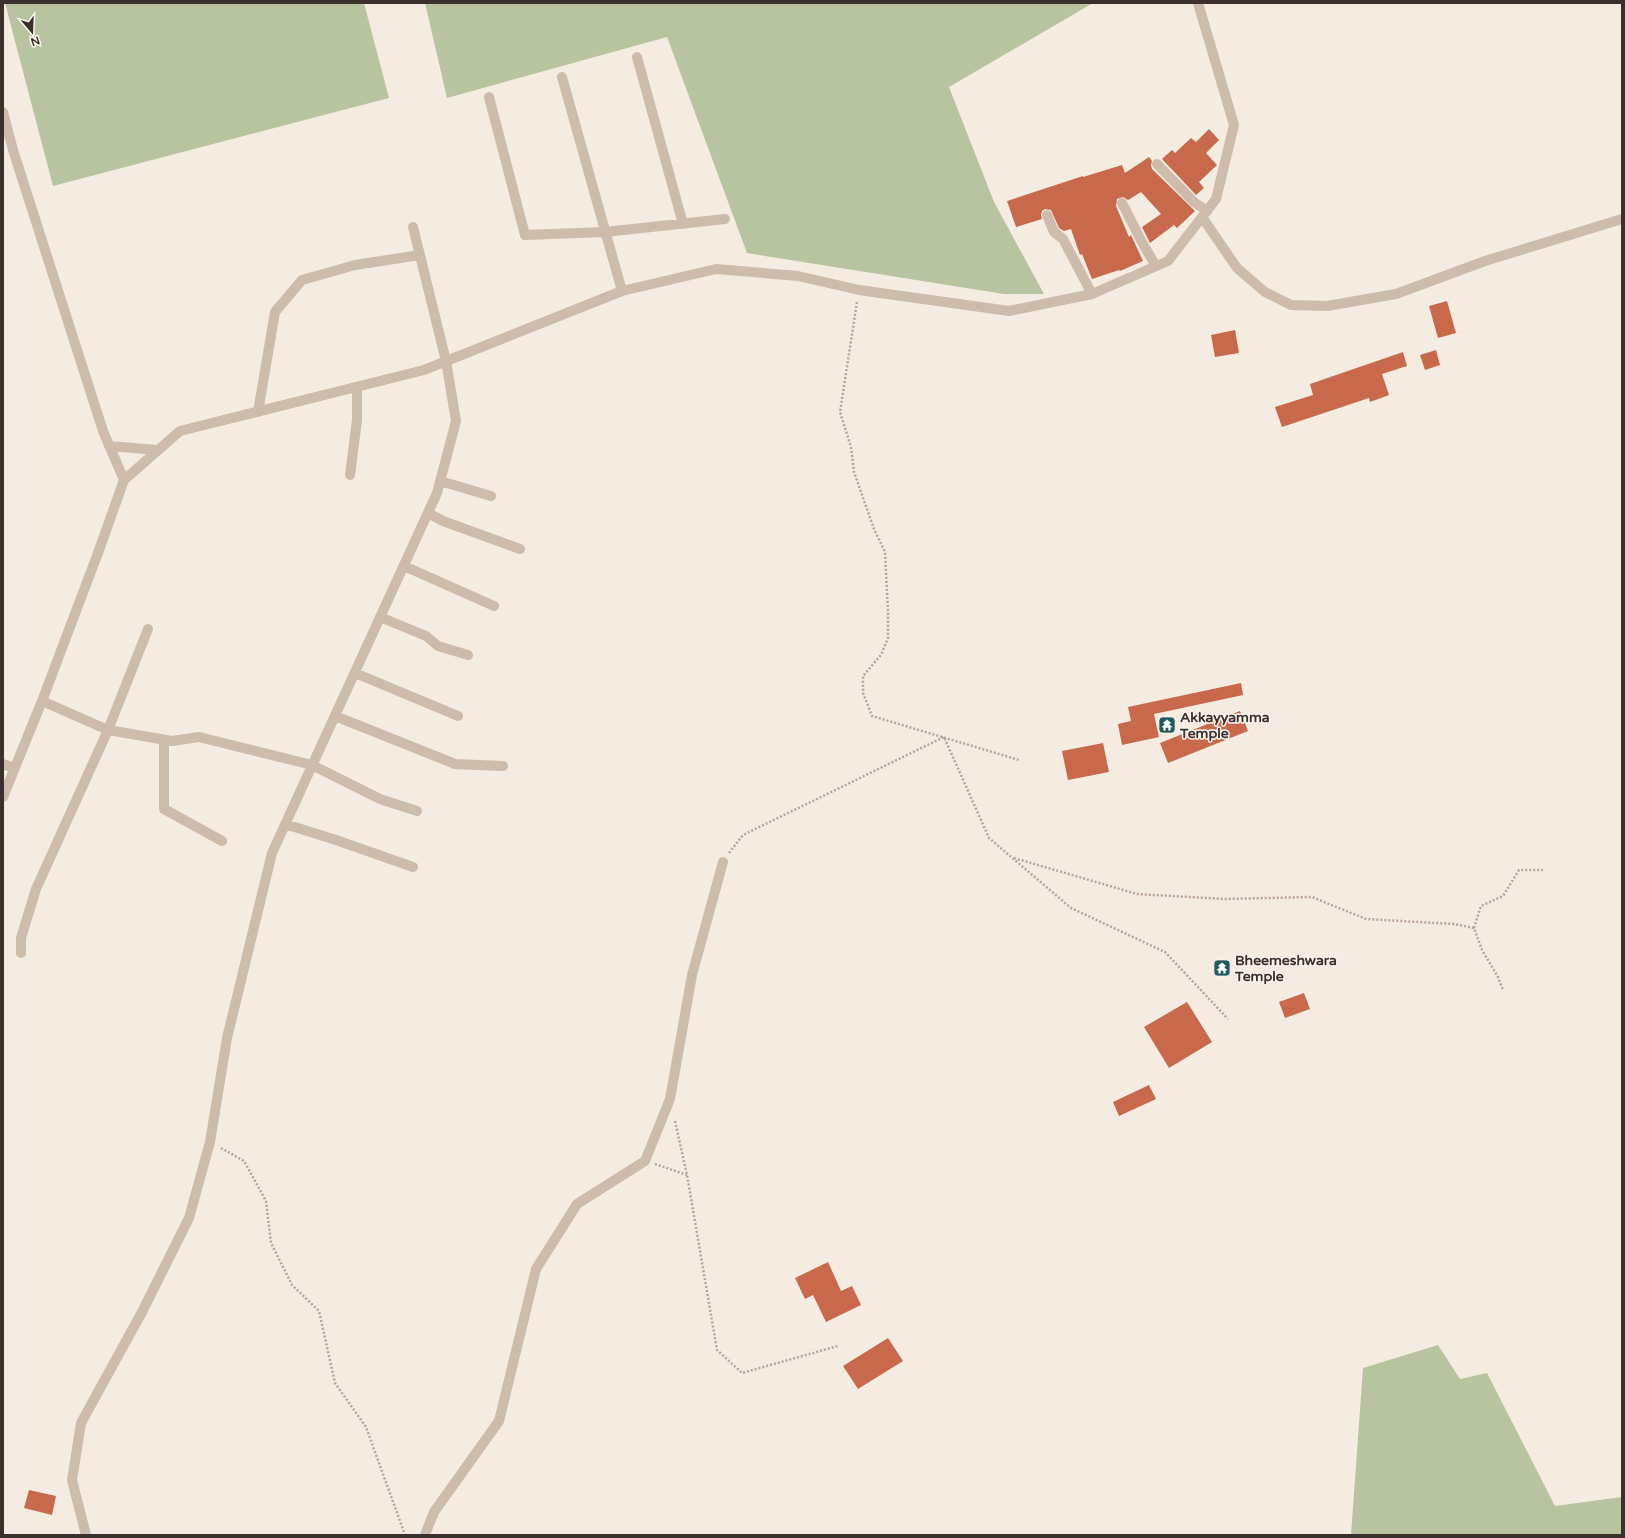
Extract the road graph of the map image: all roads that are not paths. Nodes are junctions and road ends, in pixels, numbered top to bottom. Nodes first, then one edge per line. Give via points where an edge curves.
1 (1198, 3) edge
2 (637, 57) dead end
3 (562, 77) dead end
4 (489, 97) dead end
5 (3, 112) edge
6 (1157, 164) dead end
7 (1122, 203) dead end
8 (1205, 214) junction
9 (1047, 215) dead end
10 (725, 219) dead end
11 (1622, 220) edge
12 (683, 224) junction
13 (414, 227) dead end
14 (605, 232) junction
15 (420, 255) junction
16 (1156, 266) junction
17 (622, 291) junction
18 (1092, 294) junction
19 (446, 361) junction
20 (357, 387) junction
21 (258, 412) junction
22 (109, 446) junction
23 (158, 450) junction
24 (350, 474) dead end
25 (124, 480) junction
26 (440, 481) junction
27 (491, 496) dead end
28 (428, 513) junction
29 (520, 549) dead end
30 (404, 566) junction
31 (494, 606) dead end
32 (380, 617) junction
33 (148, 629) dead end
34 (468, 656) dead end
35 (355, 673) junction
36 (42, 701) junction
37 (335, 716) junction
38 (458, 716) dead end
39 (108, 730) junction
40 (164, 740) junction
41 (3, 764) edge
42 (312, 765) junction
43 (503, 766) dead end
44 (14, 768) junction
45 (3, 797) edge
46 (417, 811) dead end
47 (285, 824) junction
48 (222, 841) dead end
49 (723, 862) road end
50 (413, 867) dead end
51 (21, 953) dead end
52 (86, 1535) edge
53 (425, 1535) edge

1 - 8 street via 1234,125 1216,199
2 - 12 street
3 - 14 street
4 - 14 street via 525,235
5 - 22 street
6 - 8 street
7 - 16 street
8 - 11 street via 1236,268 1266,292 1291,305 1327,306 1396,294 1485,261
8 - 16 street via 1168,261
9 - 18 street via 1054,232 1064,239
10 - 12 street
12 - 14 street
13 - 15 street
14 - 17 street
15 - 19 street
15 - 21 street via 355,266 302,280 275,312
16 - 18 street
17 - 18 street via 716,269 798,276 859,290 1009,311
17 - 19 street
19 - 20 street via 424,370
19 - 26 street via 456,421
20 - 21 street
20 - 24 street via 357,420
21 - 23 street via 180,432
22 - 23 street
22 - 25 street
23 - 25 street
25 - 36 street
26 - 27 street
26 - 28 street
28 - 29 street
28 - 30 street
30 - 31 street
30 - 32 street
32 - 34 street via 426,636 438,646
32 - 35 street
33 - 39 street
35 - 37 street
35 - 38 street
36 - 39 street
36 - 44 street
37 - 42 street
37 - 43 street via 455,764
39 - 40 street
39 - 51 street via 36,889 21,938
40 - 42 street via 200,737
40 - 48 street via 164,809
41 - 44 street
42 - 46 street via 380,799
42 - 47 street
44 - 45 street
47 - 50 street
47 - 52 street via 272,853 229,1030 210,1142 189,1218 82,1423 72,1480
49 - 53 street via 692,975 670,1099 645,1161 577,1204 536,1268 499,1421 434,1512

